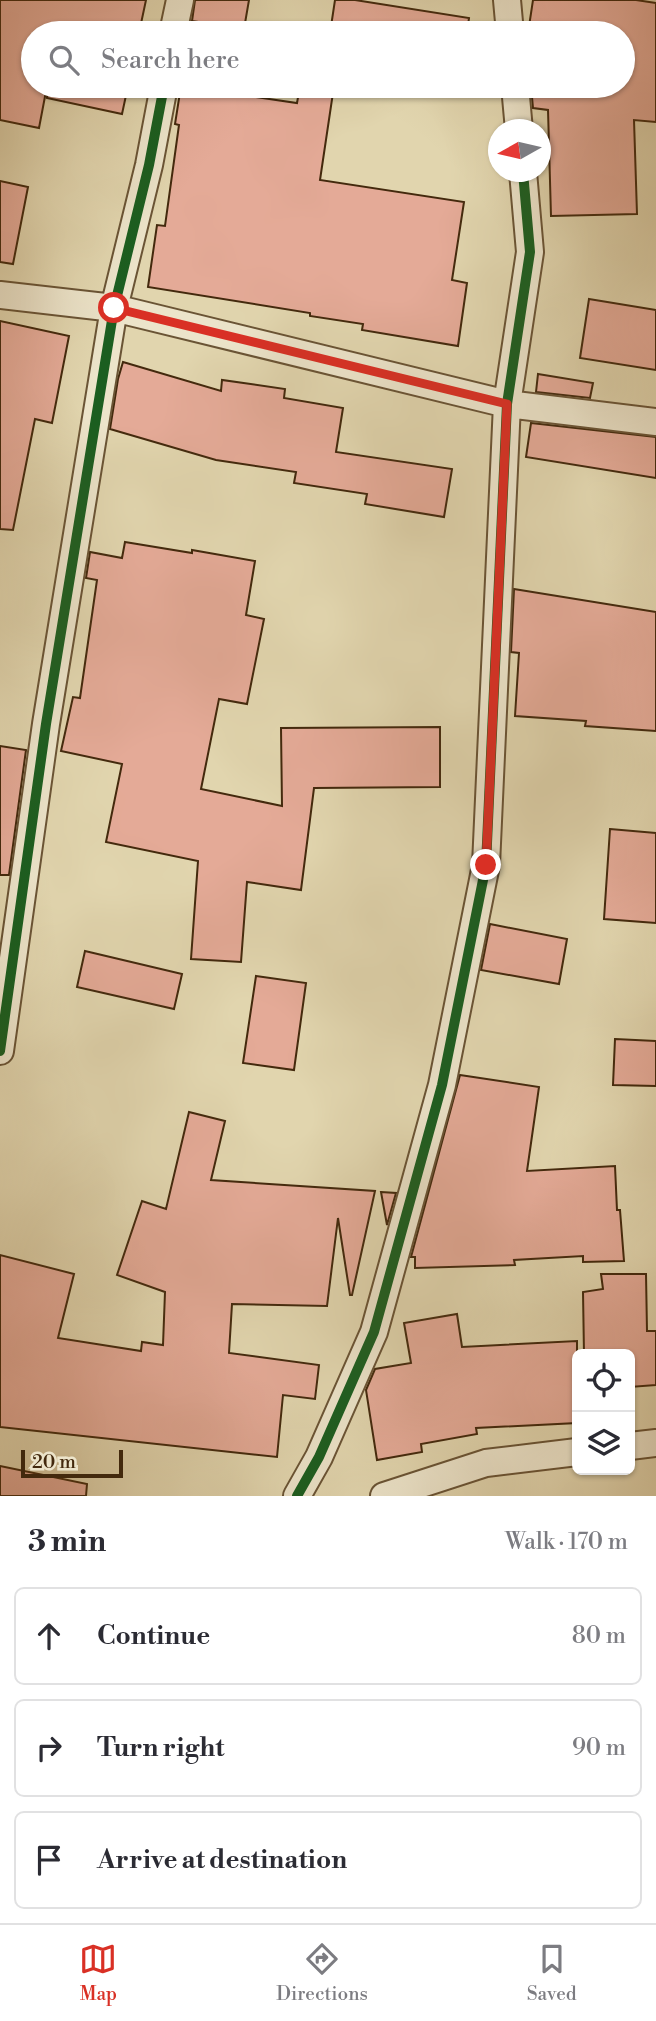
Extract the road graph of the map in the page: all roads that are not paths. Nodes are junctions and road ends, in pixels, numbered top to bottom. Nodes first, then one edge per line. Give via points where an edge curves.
1 (180, 0) edge
2 (507, 0) edge
3 (176, 21) edge
4 (509, 21) edge
5 (162, 98) edge
6 (516, 98) edge
7 (518, 119) edge
8 (524, 182) edge
9 (0, 295) edge
10 (114, 308) junction
11 (507, 404) junction
12 (656, 422) edge
13 (0, 1051) edge
14 (572, 1453) edge
15 (297, 1496) edge
16 (384, 1496) edge

1 - 3 street
2 - 4 street
5 - 10 street
6 - 7 street
8 - 11 street via 530,252
9 - 10 street
10 - 11 street
10 - 13 street via 46,724
11 - 12 street
11 - 15 street via 486,865 442,1085 374,1332
14 - 16 street via 486,1463

